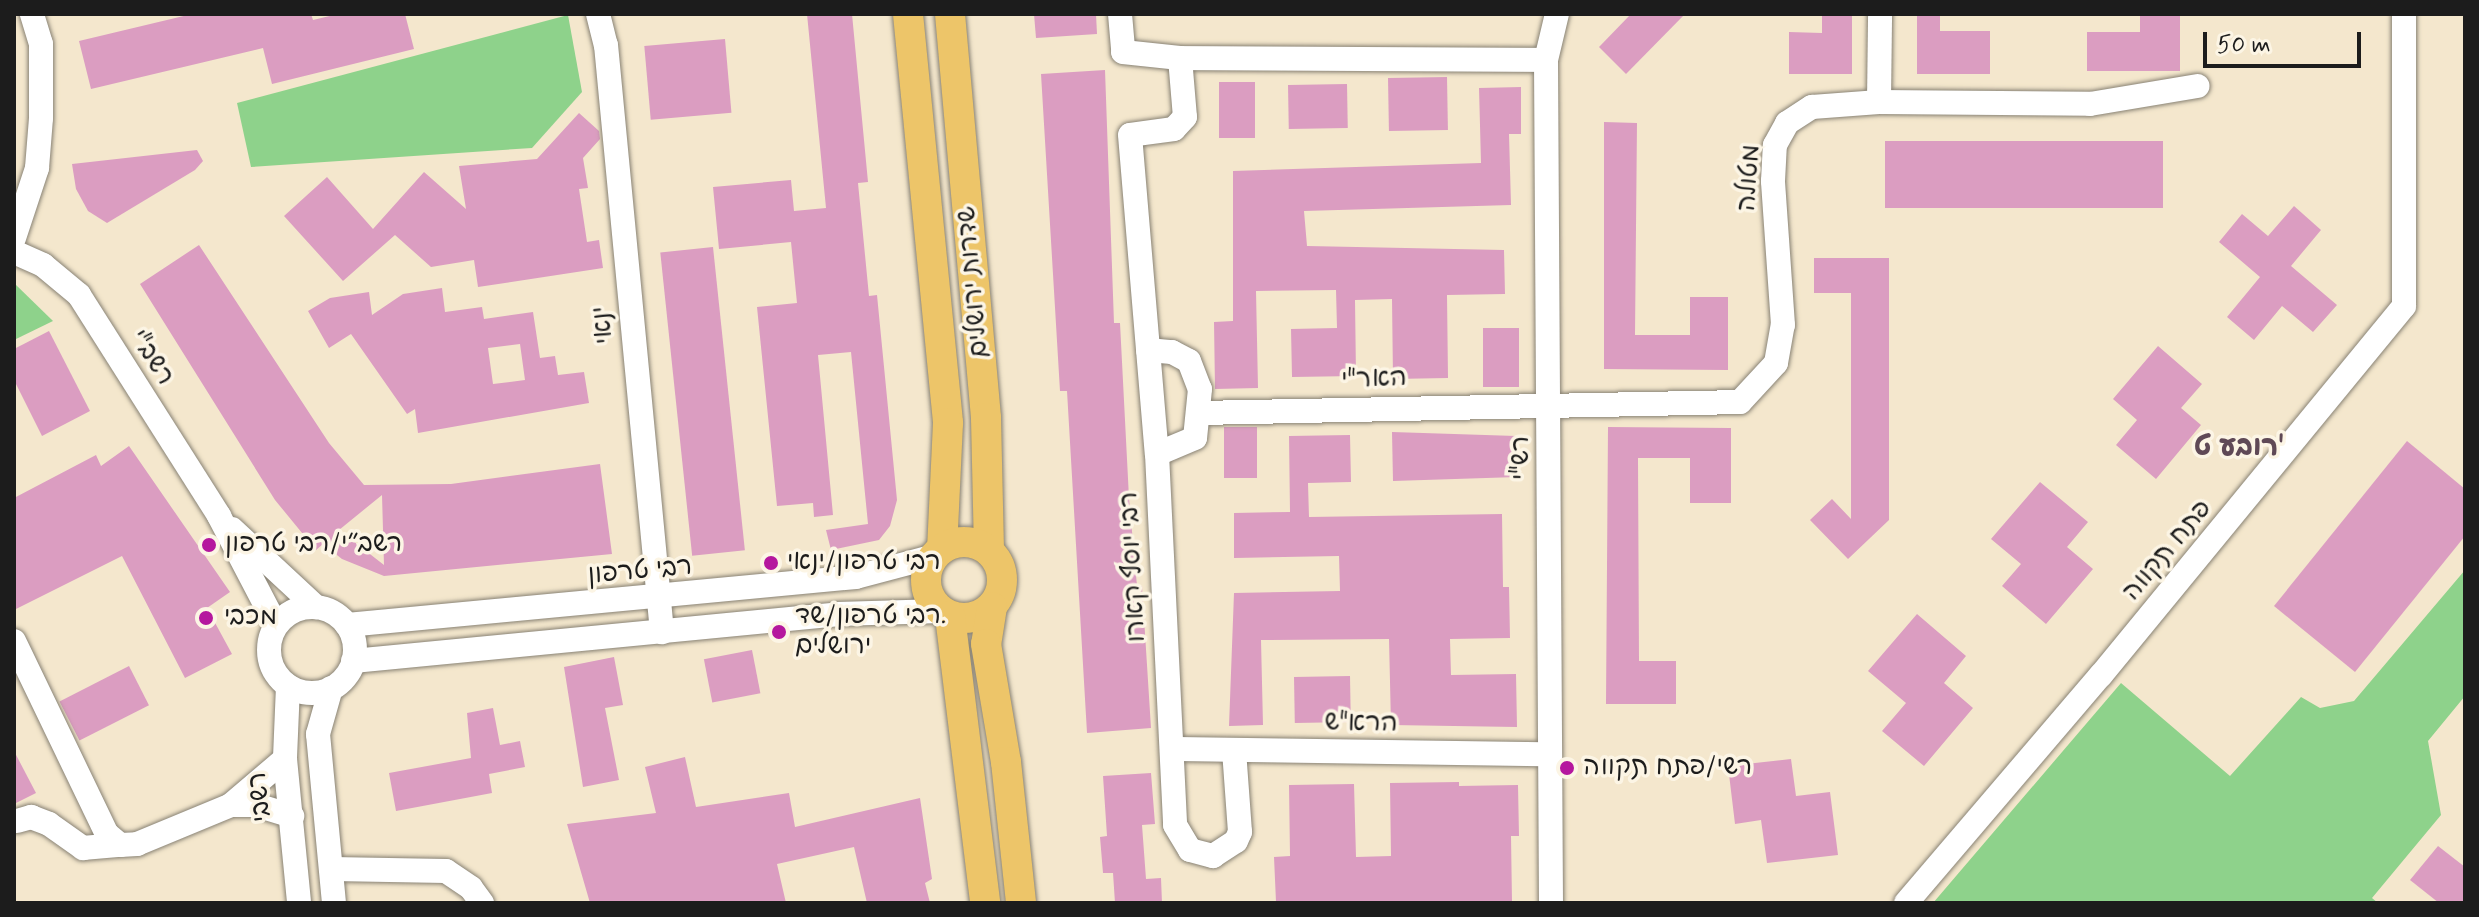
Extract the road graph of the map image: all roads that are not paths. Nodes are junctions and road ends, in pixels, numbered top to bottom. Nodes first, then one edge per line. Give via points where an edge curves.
1 (32, 14) edge
2 (598, 14) edge
3 (908, 14) edge
4 (950, 14) edge
5 (1120, 14) edge
6 (1557, 14) edge
7 (1880, 14) edge
8 (2404, 14) edge
9 (1180, 58) junction
10 (1546, 60) junction
11 (2197, 86) dead end
12 (1879, 102) junction
13 (14, 238) edge
14 (14, 252) edge
15 (1148, 350) junction
16 (1551, 402) junction
17 (1199, 413) junction
18 (1157, 454) junction
19 (219, 516) junction
20 (989, 551) junction
21 (938, 552) junction
22 (659, 599) junction
23 (316, 607) junction
24 (992, 607) junction
25 (946, 613) junction
26 (276, 625) junction
27 (347, 625) junction
28 (662, 632) junction
29 (14, 641) edge
30 (353, 661) junction
31 (288, 686) junction
32 (331, 688) junction
33 (1172, 749) junction
34 (1234, 750) junction
35 (1549, 754) junction
36 (285, 759) junction
37 (231, 805) junction
38 (292, 816) junction
39 (17, 821) dead end
40 (120, 845) junction
41 (332, 869) junction
42 (299, 903) edge
43 (334, 903) edge
44 (482, 903) edge
45 (985, 903) edge
46 (1021, 903) edge
47 (1551, 903) edge
48 (1906, 903) edge

1 - 13 street via 41,44 37,168
2 - 22 street, ינאי via 606,45
3 - 21 main road, שדרות ירושלים via 948,423
4 - 20 main road, שדרות ירושלים via 986,418
5 - 9 street via 1123,52
6 - 10 street, רש"י
7 - 12 street
8 - 48 street, פתח תקווה via 2404,306
9 - 10 street
9 - 15 street, רבי יוסף קארו via 1185,117 1174,129 1130,135
10 - 16 street, רש"י
11 - 12 street, מטולה via 2090,104
12 - 16 street, מטולה via 1812,107 1787,123 1775,145 1783,325 1776,363 1740,402
14 - 19 street, רשב"י via 43,265 79,295
15 - 17 street via 1172,352 1189,361 1200,389
15 - 18 street, רבי יוסף קארו
16 - 17 street, האר"י
16 - 35 street, רש"י
17 - 18 street via 1195,438
18 - 33 street, רבי יוסף קארו
19 - 23 street, רשב"י
19 - 26 street, רשב"י
20 - 21 main road via 960,542
20 - 24 main road via 1002,574 1001,592
21 - 22 street, רבי טרפון via 856,577
21 - 25 main road via 926,584
22 - 27 street, רבי טרפון
22 - 28 street, ינאי
23 - 26 street via 293,611
23 - 27 street
24 - 25 main road via 972,617
24 - 46 main road via 986,644 1006,762
25 - 28 street via 837,614
25 - 45 main road
26 - 31 street via 271,665
27 - 30 street
28 - 30 street
29 - 40 street via 107,834
30 - 32 street
31 - 32 street via 311,693
31 - 36 street, רשבי
32 - 41 street via 318,734
33 - 34 street, הרא"ש
33 - 34 street, רבי יוסף קארו via 1180,839 1190,850 1213,856 1228,849 1240,832
34 - 35 street, הרא"ש
35 - 47 street, רש"י
36 - 37 street
36 - 38 street, רשבי
37 - 38 street via 256,805
37 - 40 street via 137,844
38 - 42 street, רשבי
39 - 40 street via 31,817 49,824 83,848
41 - 43 street
41 - 44 street via 446,871

